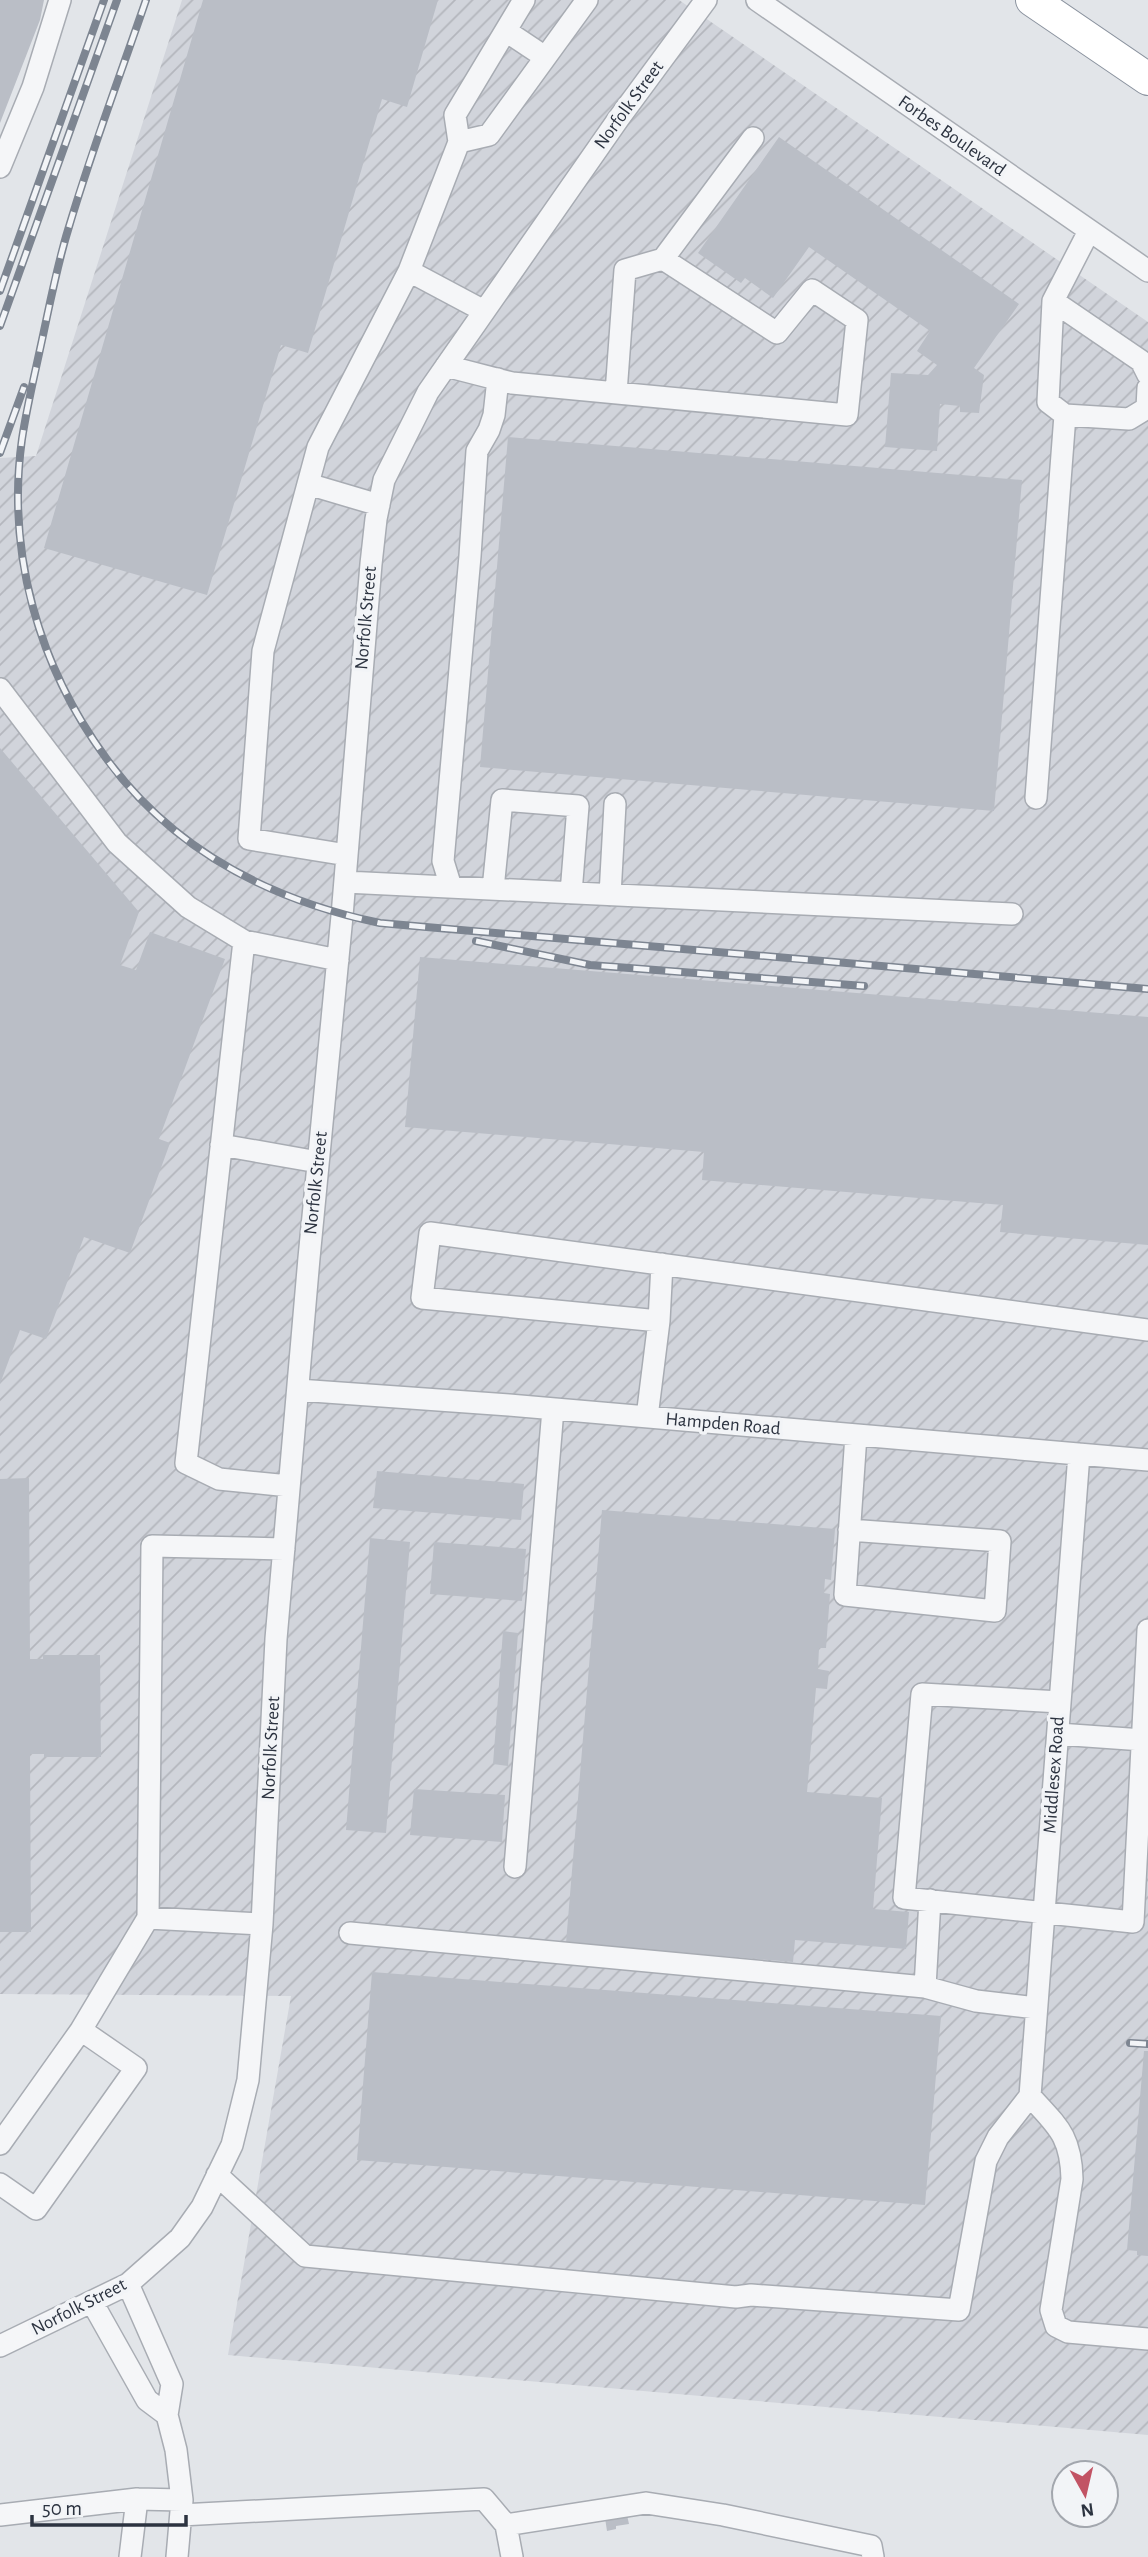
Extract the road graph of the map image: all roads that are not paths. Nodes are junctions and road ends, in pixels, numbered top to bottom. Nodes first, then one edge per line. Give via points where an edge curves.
1 (60, 0) edge
2 (524, 0) edge
3 (587, 0) edge
4 (706, 0) edge
5 (757, 0) edge
6 (1032, 0) edge
7 (506, 31) junction
8 (545, 57) junction
9 (1148, 79) edge
10 (752, 138) dead end
11 (459, 142) junction
12 (0, 167) edge
13 (1089, 231) junction
14 (663, 259) junction
15 (409, 271) junction
16 (1148, 271) edge
17 (1053, 301) junction
18 (484, 311) junction
19 (446, 366) junction
20 (1148, 375) edge
21 (498, 379) junction
22 (1148, 388) edge
23 (616, 393) junction
24 (1065, 415) junction
25 (308, 484) junction
26 (379, 505) junction
27 (0, 689) edge
28 (1036, 798) dead end
29 (615, 804) dead end
30 (347, 855) junction
31 (345, 882) junction
32 (451, 887) junction
33 (493, 889) junction
34 (571, 893) junction
35 (610, 894) junction
36 (1012, 914) dead end
37 (244, 941) junction
38 (338, 960) junction
39 (221, 1145) junction
40 (318, 1162) junction
41 (662, 1264) junction
42 (659, 1321) junction
43 (1148, 1330) edge
44 (298, 1390) junction
45 (553, 1409) junction
46 (647, 1417) junction
47 (856, 1435) junction
48 (1079, 1454) junction
49 (1148, 1460) edge
50 (289, 1486) junction
51 (849, 1530) junction
52 (284, 1549) junction
53 (1148, 1630) edge
54 (1060, 1702) junction
55 (1058, 1734) junction
56 (1143, 1740) junction
57 (515, 1867) dead end
58 (930, 1899) junction
59 (1044, 1914) junction
60 (148, 1918) junction
61 (261, 1924) junction
62 (351, 1933) dead end
63 (925, 1987) junction
64 (1036, 2008) junction
65 (80, 2030) junction
66 (1030, 2096) junction
67 (0, 2144) edge
68 (217, 2175) junction
69 (0, 2184) edge
70 (128, 2284) junction
71 (92, 2302) junction
72 (1148, 2339) edge
73 (0, 2346) edge
74 (167, 2415) junction
75 (137, 2499) junction
76 (182, 2508) junction
77 (0, 2515) edge
78 (506, 2525) junction
79 (130, 2557) edge
80 (177, 2557) edge
81 (512, 2557) edge
82 (873, 2557) edge

1 - 12 street via 33,87
2 - 7 street
3 - 8 street
4 - 18 street, Norfolk Street
5 - 13 street, Forbes Boulevard
6 - 9 highway
7 - 8 street
7 - 11 street via 455,115
8 - 11 street via 489,135
10 - 14 street
11 - 15 street
13 - 16 street, Forbes Boulevard
13 - 17 street
14 - 23 street via 625,270
14 - 23 street via 777,333 811,290 857,320 847,415
15 - 18 street
15 - 25 street via 318,447
17 - 20 street via 1141,361
17 - 24 street via 1048,402
18 - 19 street, Norfolk Street
19 - 21 street
19 - 26 street, Norfolk Street via 428,391 384,480
21 - 23 street
21 - 32 street via 494,415 477,451 443,861
22 - 24 street via 1147,408 1129,419
24 - 28 street
25 - 26 street
25 - 30 street via 263,651 249,839
26 - 30 street, Norfolk Street via 370,564
27 - 37 street via 117,843 188,907
29 - 35 street
30 - 31 street, Norfolk Street
31 - 32 street
31 - 38 street, Norfolk Street
32 - 33 street
33 - 34 street
33 - 34 street via 502,800 578,806
34 - 35 street
35 - 36 street
37 - 38 street
37 - 39 street
38 - 40 street, Norfolk Street
39 - 40 street
39 - 50 street via 186,1463 219,1479
40 - 44 street, Norfolk Street
41 - 42 street
41 - 42 street via 430,1233 422,1298
41 - 43 street
42 - 46 street
44 - 45 street, Hampden Road
44 - 50 street, Norfolk Street
45 - 46 street, Hampden Road
45 - 57 street
46 - 47 street, Hampden Road
47 - 48 street, Hampden Road
47 - 51 street
48 - 49 street, Hampden Road
48 - 54 street, Middlesex Road
50 - 52 street, Norfolk Street
51 - 51 street via 845,1595 995,1611 1000,1541
52 - 60 street via 152,1546
52 - 61 street, Norfolk Street
53 - 56 street
54 - 55 street, Middlesex Road
54 - 58 street via 922,1694 904,1898
55 - 56 street
55 - 59 street, Middlesex Road
56 - 59 street via 1133,1922
58 - 59 street
58 - 63 street
59 - 64 street, Middlesex Road
60 - 61 street
60 - 65 street
61 - 68 street, Norfolk Street via 248,2080 232,2145
62 - 63 street
63 - 64 street via 975,2001
64 - 66 street, Middlesex Road
65 - 67 street
65 - 69 street via 136,2068 36,2209
66 - 68 street via 998,2137 986,2161 959,2310 736,2297 304,2256
66 - 72 street via 1064,2134 1072,2158 1073,2179 1051,2310 1056,2326 1068,2332
68 - 70 street, Norfolk Street via 180,2238
70 - 71 street, Norfolk Street
70 - 74 street via 172,2384
71 - 73 street, Norfolk Street
71 - 74 street via 147,2400
74 - 76 street
75 - 76 street
75 - 77 street
75 - 79 street
76 - 78 street via 484,2499
76 - 80 street
78 - 81 street
78 - 82 street via 646,2503 871,2546

